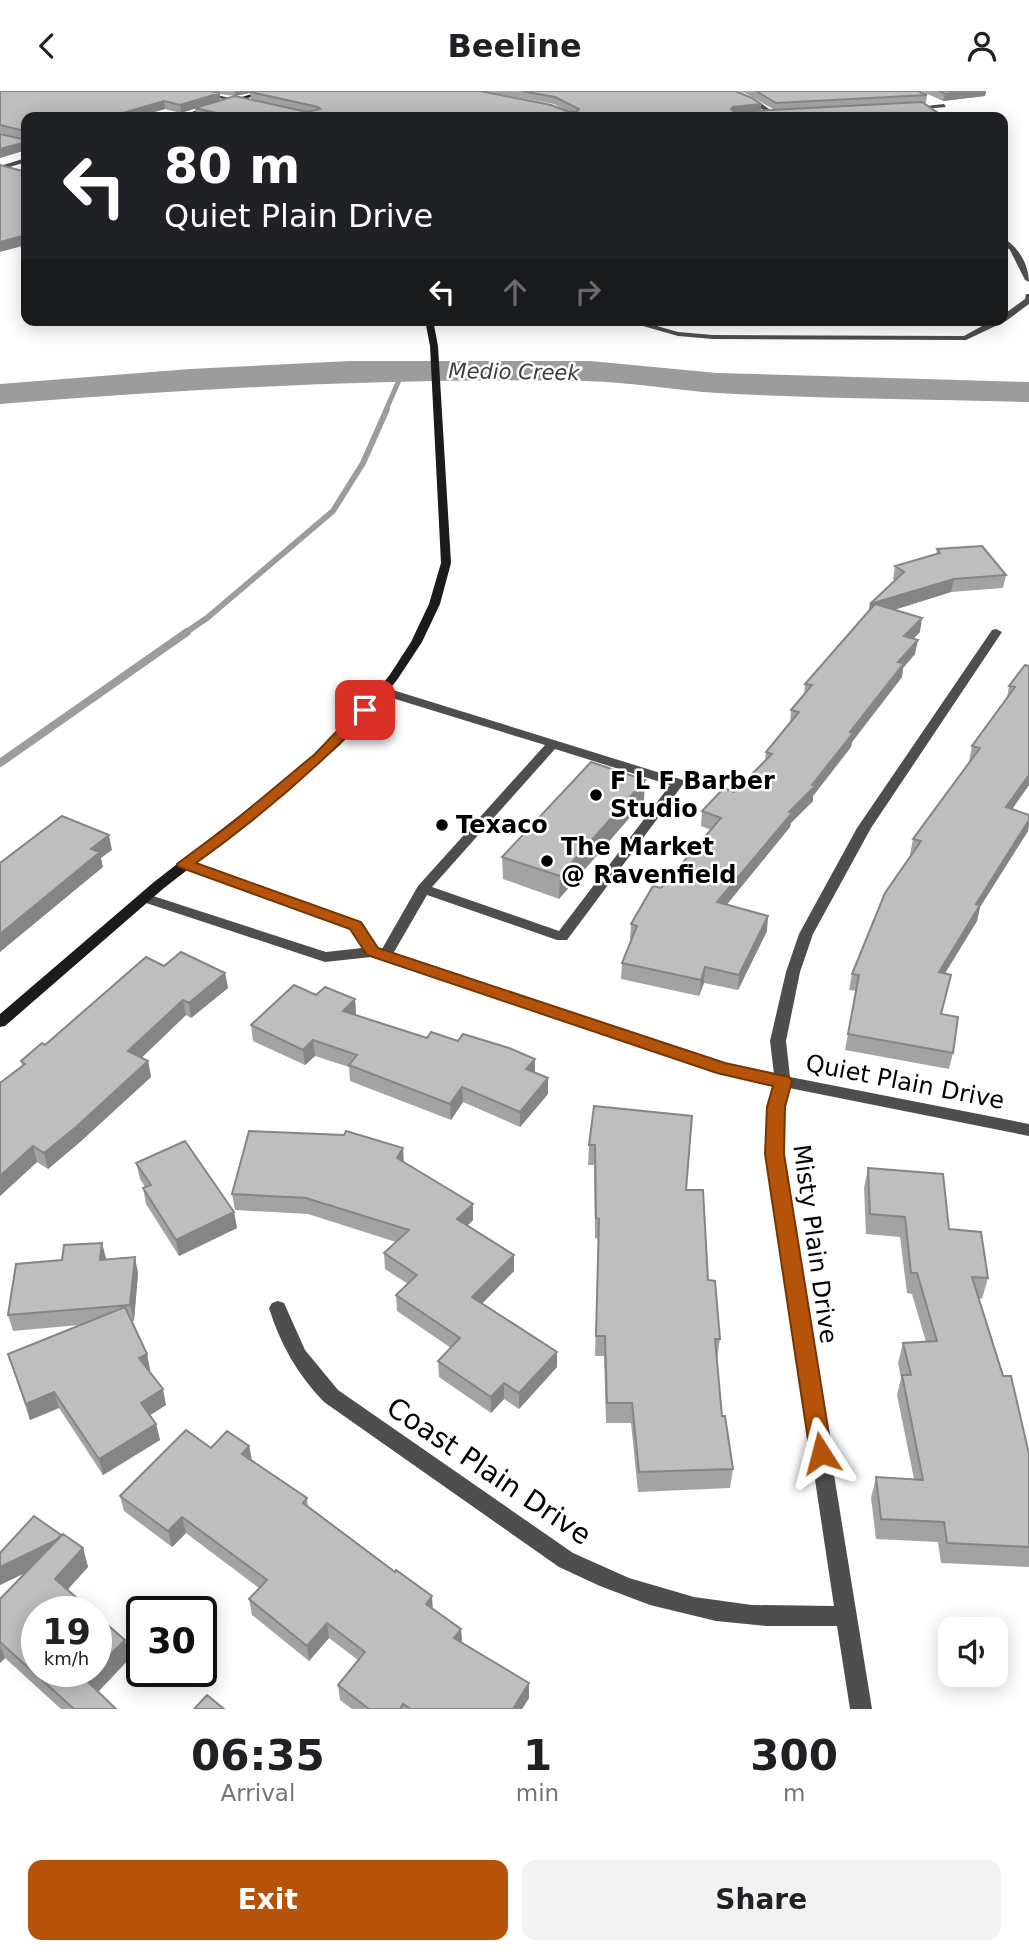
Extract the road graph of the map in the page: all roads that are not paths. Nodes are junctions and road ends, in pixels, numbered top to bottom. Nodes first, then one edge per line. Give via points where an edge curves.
1 (191, 91) edge
2 (268, 91) edge
3 (725, 91) edge
4 (921, 96) edge
5 (235, 101) junction
6 (248, 103) edge
7 (905, 109) edge
8 (196, 112) edge
9 (770, 112) edge
10 (21, 162) edge
11 (0, 168) edge
12 (1008, 244) edge
13 (1029, 280) edge
14 (1029, 296) edge
15 (1008, 315) edge
16 (430, 326) edge
17 (648, 326) edge
18 (989, 326) edge
19 (996, 632) dead end
20 (383, 691) junction
21 (553, 744) junction
22 (184, 864) junction
23 (423, 889) junction
24 (145, 898) junction
25 (379, 954) junction
26 (0, 1022) edge
27 (783, 1081) junction
28 (1029, 1130) edge
29 (278, 1308) dead end
30 (846, 1616) junction
31 (861, 1709) edge

1 - 5 street
2 - 5 street
3 - 9 street via 755,101
4 - 7 street via 944,106
5 - 6 street
5 - 8 street
10 - 11 street
12 - 13 street
14 - 15 street
16 - 20 street via 446,541 442,581 409,653
17 - 18 street via 713,337 966,338
19 - 27 street, Misty Plain Drive via 864,828 806,933 778,1041
20 - 21 street
20 - 22 street via 320,757
21 - 23 street
21 - 23 street via 678,783 562,937
22 - 24 street
22 - 25 street via 355,926
23 - 25 street
24 - 25 street, Quiet Plain Drive via 325,957
24 - 26 street
25 - 27 street, Quiet Plain Drive via 723,1069
27 - 28 street, Quiet Plain Drive
27 - 30 street, Misty Plain Drive via 776,1107 774,1154
29 - 30 street, Coast Plain Drive via 292,1348 331,1396 566,1560 608,1581 696,1607 740,1614
30 - 31 street, Misty Plain Drive

